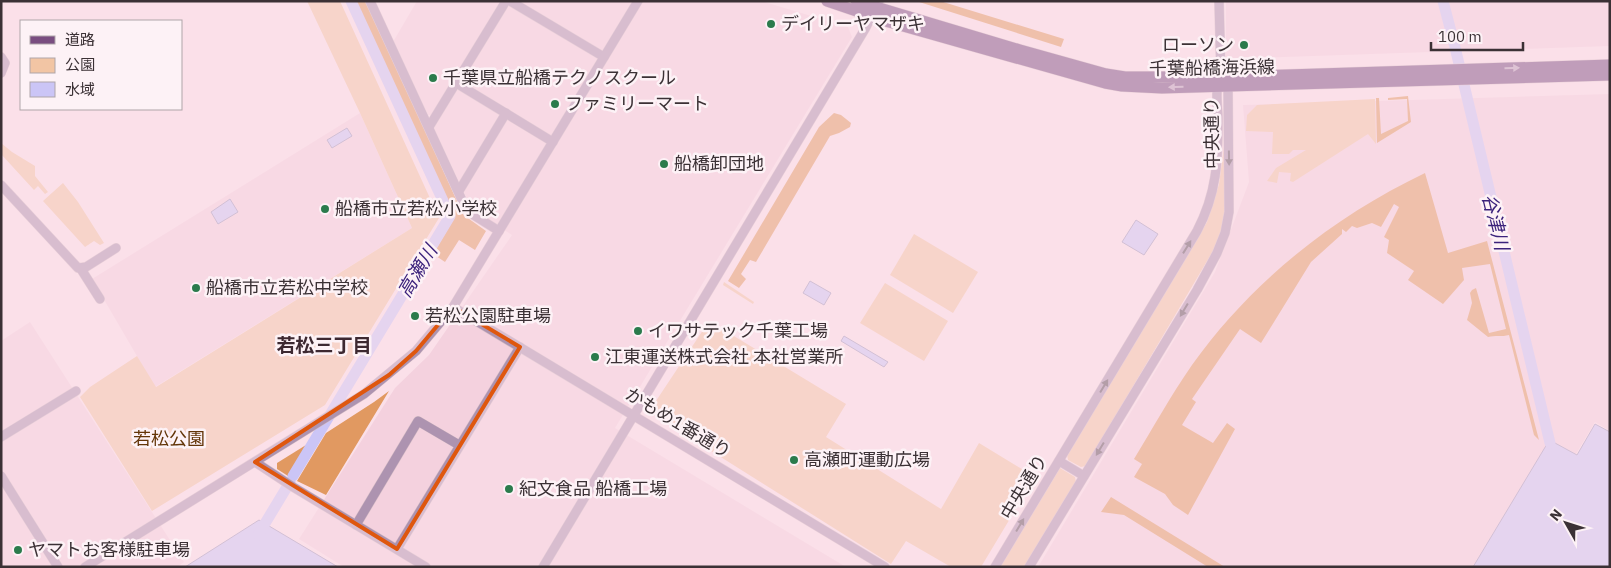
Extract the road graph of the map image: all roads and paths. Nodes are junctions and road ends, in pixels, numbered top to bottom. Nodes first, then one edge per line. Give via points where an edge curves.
1 (370, 1) edge
2 (506, 1) edge
3 (510, 1) edge
4 (638, 1) edge
5 (827, 1) edge
6 (856, 1) edge
7 (1220, 1) edge
8 (876, 9) edge
9 (1, 57) edge
10 (604, 57) junction
11 (1610, 65) edge
12 (1, 73) edge
13 (1464, 75) junction
14 (1610, 75) edge
15 (456, 83) junction
16 (1221, 83) junction
17 (506, 113) junction
18 (429, 127) junction
19 (552, 142) junction
20 (1, 184) edge
21 (459, 191) junction
22 (499, 231) junction
23 (116, 248) dead end
24 (81, 269) junction
25 (100, 299) dead end
26 (453, 307) junction
27 (520, 347) junction
28 (76, 391) dead end
29 (634, 415) junction
30 (1, 437) edge
31 (459, 445) junction
32 (1059, 461) junction
33 (255, 462) junction
34 (1, 476) edge
35 (1084, 476) junction
36 (356, 525) junction
37 (397, 549) junction
38 (544, 564) edge
39 (58, 567) edge
40 (84, 567) edge
41 (426, 567) edge
42 (555, 567) edge
43 (885, 567) edge
44 (995, 567) edge
45 (1029, 567) edge

1 - 18 street
2 - 15 street
3 - 10 street
4 - 10 street
5 - 8 main road, 千葉船橋海浜線
6 - 8 main road, 千葉船橋海浜線
7 - 16 street
8 - 16 main road, 千葉船橋海浜線 via 1105,83 1162,88
8 - 29 street
9 - 12 street via 5,63
10 - 19 street
13 -> 11 main road, 千葉船橋海浜線
13 - 14 main road, 千葉船橋海浜線
13 - 16 main road, 千葉船橋海浜線
15 - 17 street
15 - 18 street
32 -> 16 street, 中央通り via 1203,220 1218,163
16 -> 35 street, 中央通り via 1230,201 1225,232 1207,272
17 - 19 street
17 - 21 street
18 - 21 street
19 - 22 street
20 - 24 street
21 - 22 street via 467,211
22 - 26 street
23 - 24 street
24 - 25 street
26 - 27 street, かもめ1番通り
26 - 33 street via 416,351 364,394
27 - 29 street, かもめ1番通り
27 - 31 street
28 - 30 street
29 - 38 street
29 - 43 street, かもめ1番通り
31 - 36 street via 418,421
31 - 37 street
32 - 35 street
44 -> 32 street, 中央通り
33 - 36 street
33 - 40 street
34 - 39 street
35 - 45 street, 中央通り
36 - 37 street
37 - 41 street
38 - 42 street

